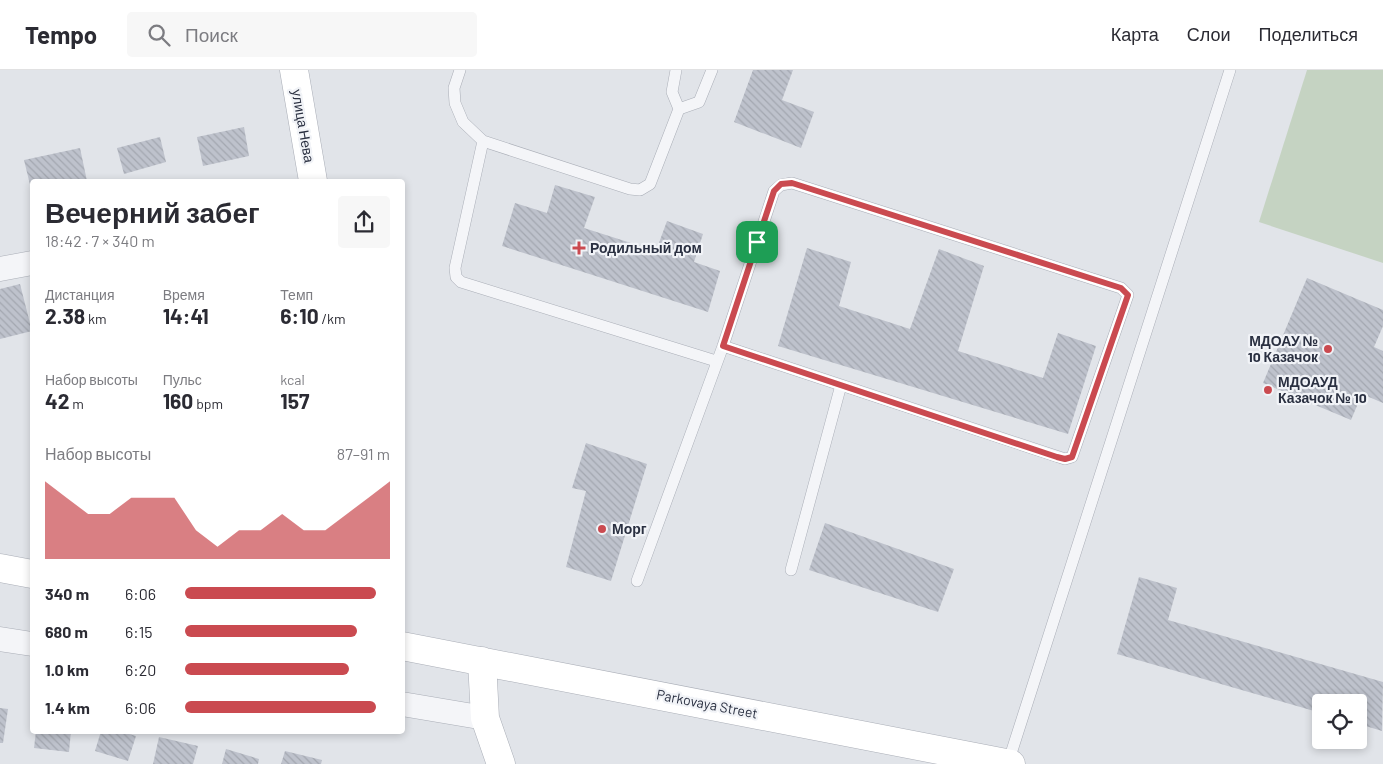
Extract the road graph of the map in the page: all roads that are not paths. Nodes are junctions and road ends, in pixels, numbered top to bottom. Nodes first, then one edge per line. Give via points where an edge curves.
1 (294, 70) edge
2 (460, 70) edge
3 (676, 70) edge
4 (712, 70) edge
5 (1230, 70) edge
6 (679, 109) junction
7 (483, 140) junction
8 (313, 179) edge
9 (30, 263) edge
10 (0, 269) edge
11 (723, 346) junction
12 (716, 361) junction
13 (841, 385) junction
14 (0, 568) edge
15 (791, 570) dead end
16 (30, 574) edge
17 (637, 581) dead end
18 (0, 639) edge
19 (30, 644) edge
20 (405, 647) edge
21 (482, 661) junction
22 (405, 705) edge
23 (485, 718) junction
24 (959, 759) edge
25 (501, 764) edge
26 (1010, 764) edge

1 - 8 main road, улица Нева
2 - 7 lane via 454,88 455,103 463,122
3 - 6 lane via 672,92
4 - 6 lane via 699,102
5 - 26 lane
6 - 7 lane via 650,184 640,190 630,190
7 - 12 lane via 455,268 461,282
9 - 10 street
11 - 12 lane
11 - 13 lane
11 - 13 lane via 774,191 781,184 792,183 1121,288 1128,295 1072,457 1057,457
12 - 17 lane
13 - 15 lane
14 - 16 main road
18 - 19 street
20 - 21 main road, Parkovaya Street
21 - 23 main road
21 - 24 main road, Parkovaya Street
22 - 23 street
23 - 25 main road
24 - 26 main road, Parkovaya Street

